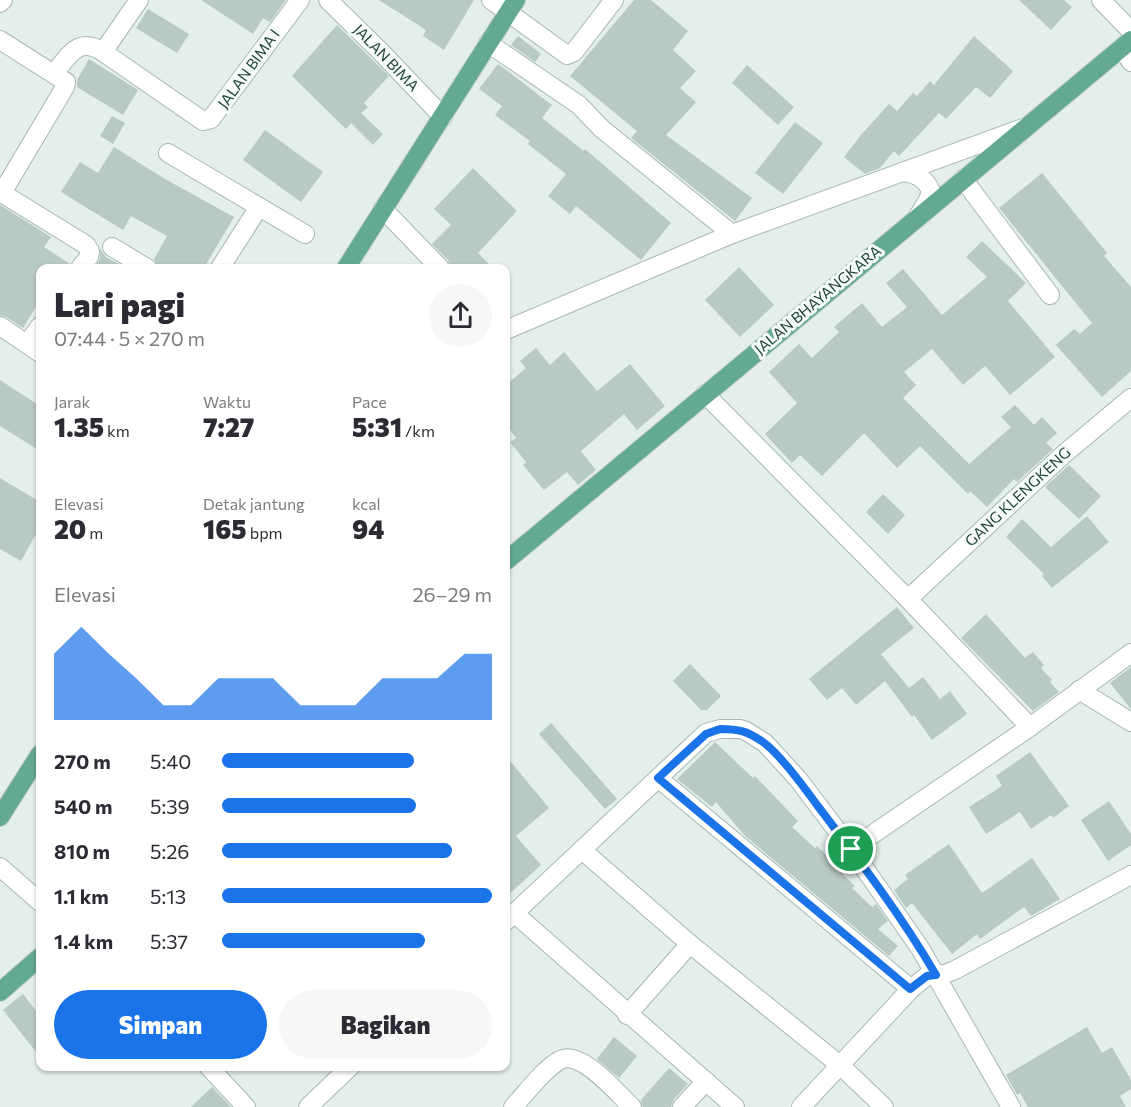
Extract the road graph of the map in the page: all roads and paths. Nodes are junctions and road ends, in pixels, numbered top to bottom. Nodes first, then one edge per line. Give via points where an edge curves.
1 (140, 0) edge
2 (300, 0) edge
3 (328, 0) edge
4 (491, 0) edge
5 (614, 0) edge
6 (1101, 0) edge
7 (512, 6) edge
8 (1131, 31) edge
9 (0, 40) edge
10 (488, 43) junction
11 (1128, 50) edge
12 (103, 52) junction
13 (54, 73) junction
14 (443, 117) junction
15 (1026, 127) junction
16 (168, 153) dead end
17 (903, 172) junction
18 (963, 179) junction
19 (1, 193) edge
20 (259, 207) junction
21 (383, 209) junction
22 (916, 218) junction
23 (305, 234) dead end
24 (732, 234) junction
25 (112, 247) dead end
26 (83, 264) edge
27 (140, 264) edge
28 (223, 264) edge
29 (349, 264) edge
30 (436, 264) edge
31 (1050, 296) dead end
32 (0, 326) edge
33 (510, 328) edge
34 (34, 348) edge
35 (705, 394) junction
36 (1131, 398) edge
37 (510, 558) edge
38 (908, 599) junction
39 (1131, 653) edge
40 (1079, 690) junction
41 (1131, 722) edge
42 (1030, 727) junction
43 (36, 760) edge
44 (658, 778) junction
45 (0, 817) edge
46 (851, 849) junction
47 (582, 850) junction
48 (0, 867) edge
49 (1131, 875) edge
50 (36, 898) edge
51 (510, 917) edge
52 (690, 944) junction
53 (36, 960) edge
54 (936, 975) junction
55 (910, 989) junction
56 (0, 992) edge
57 (627, 1015) junction
58 (841, 1066) junction
59 (213, 1071) edge
60 (346, 1071) edge
61 (706, 1081) junction
62 (246, 1107) edge
63 (308, 1107) edge
64 (513, 1107) edge
65 (632, 1107) edge
66 (682, 1107) edge
67 (735, 1107) edge
68 (801, 1107) edge
69 (884, 1107) edge
70 (1011, 1107) edge

1 - 12 street
2 - 12 street, JALAN BIMA I via 207,121
3 - 14 street, JALAN BIMA
4 - 7 street
5 - 7 street via 570,55
6 - 8 street
7 - 10 main road
9 - 13 street
10 - 14 main road
10 - 24 street via 579,105
11 - 15 main road, JALAN BHAYANGKARA
12 - 13 street via 93,46 82,46
13 - 19 street via 66,84
14 - 21 main road
15 - 17 street
15 - 18 main road, JALAN BHAYANGKARA
16 - 20 street
17 - 22 street via 926,180 931,191
17 - 24 street
18 - 22 main road, JALAN BHAYANGKARA
18 - 31 street
19 - 26 street via 86,245 90,251
20 - 23 street
20 - 28 street
21 - 29 main road
21 - 30 street
22 - 35 main road, JALAN BHAYANGKARA
24 - 33 street
25 - 27 street
32 - 34 street
35 - 37 main road, JALAN BHAYANGKARA
35 - 38 street
36 - 38 street, GANG KLENGKENG via 1064,454
38 - 42 street
39 - 40 street
40 - 41 street
40 - 42 street
42 - 46 street
43 - 45 main road
44 - 46 street via 706,734 740,729 765,743
44 - 47 street
44 - 55 street
46 - 54 street
47 - 51 street
47 - 52 street
48 - 50 street
49 - 54 street via 955,970
51 - 57 street
52 - 57 street
52 - 58 street
53 - 56 main road
54 - 55 street via 927,976
54 - 70 street
55 - 58 street
57 - 61 street
58 - 68 street
58 - 69 street
59 - 62 street
60 - 63 street
61 - 66 street
61 - 67 street
64 - 65 street via 553,1065 573,1058 584,1062

